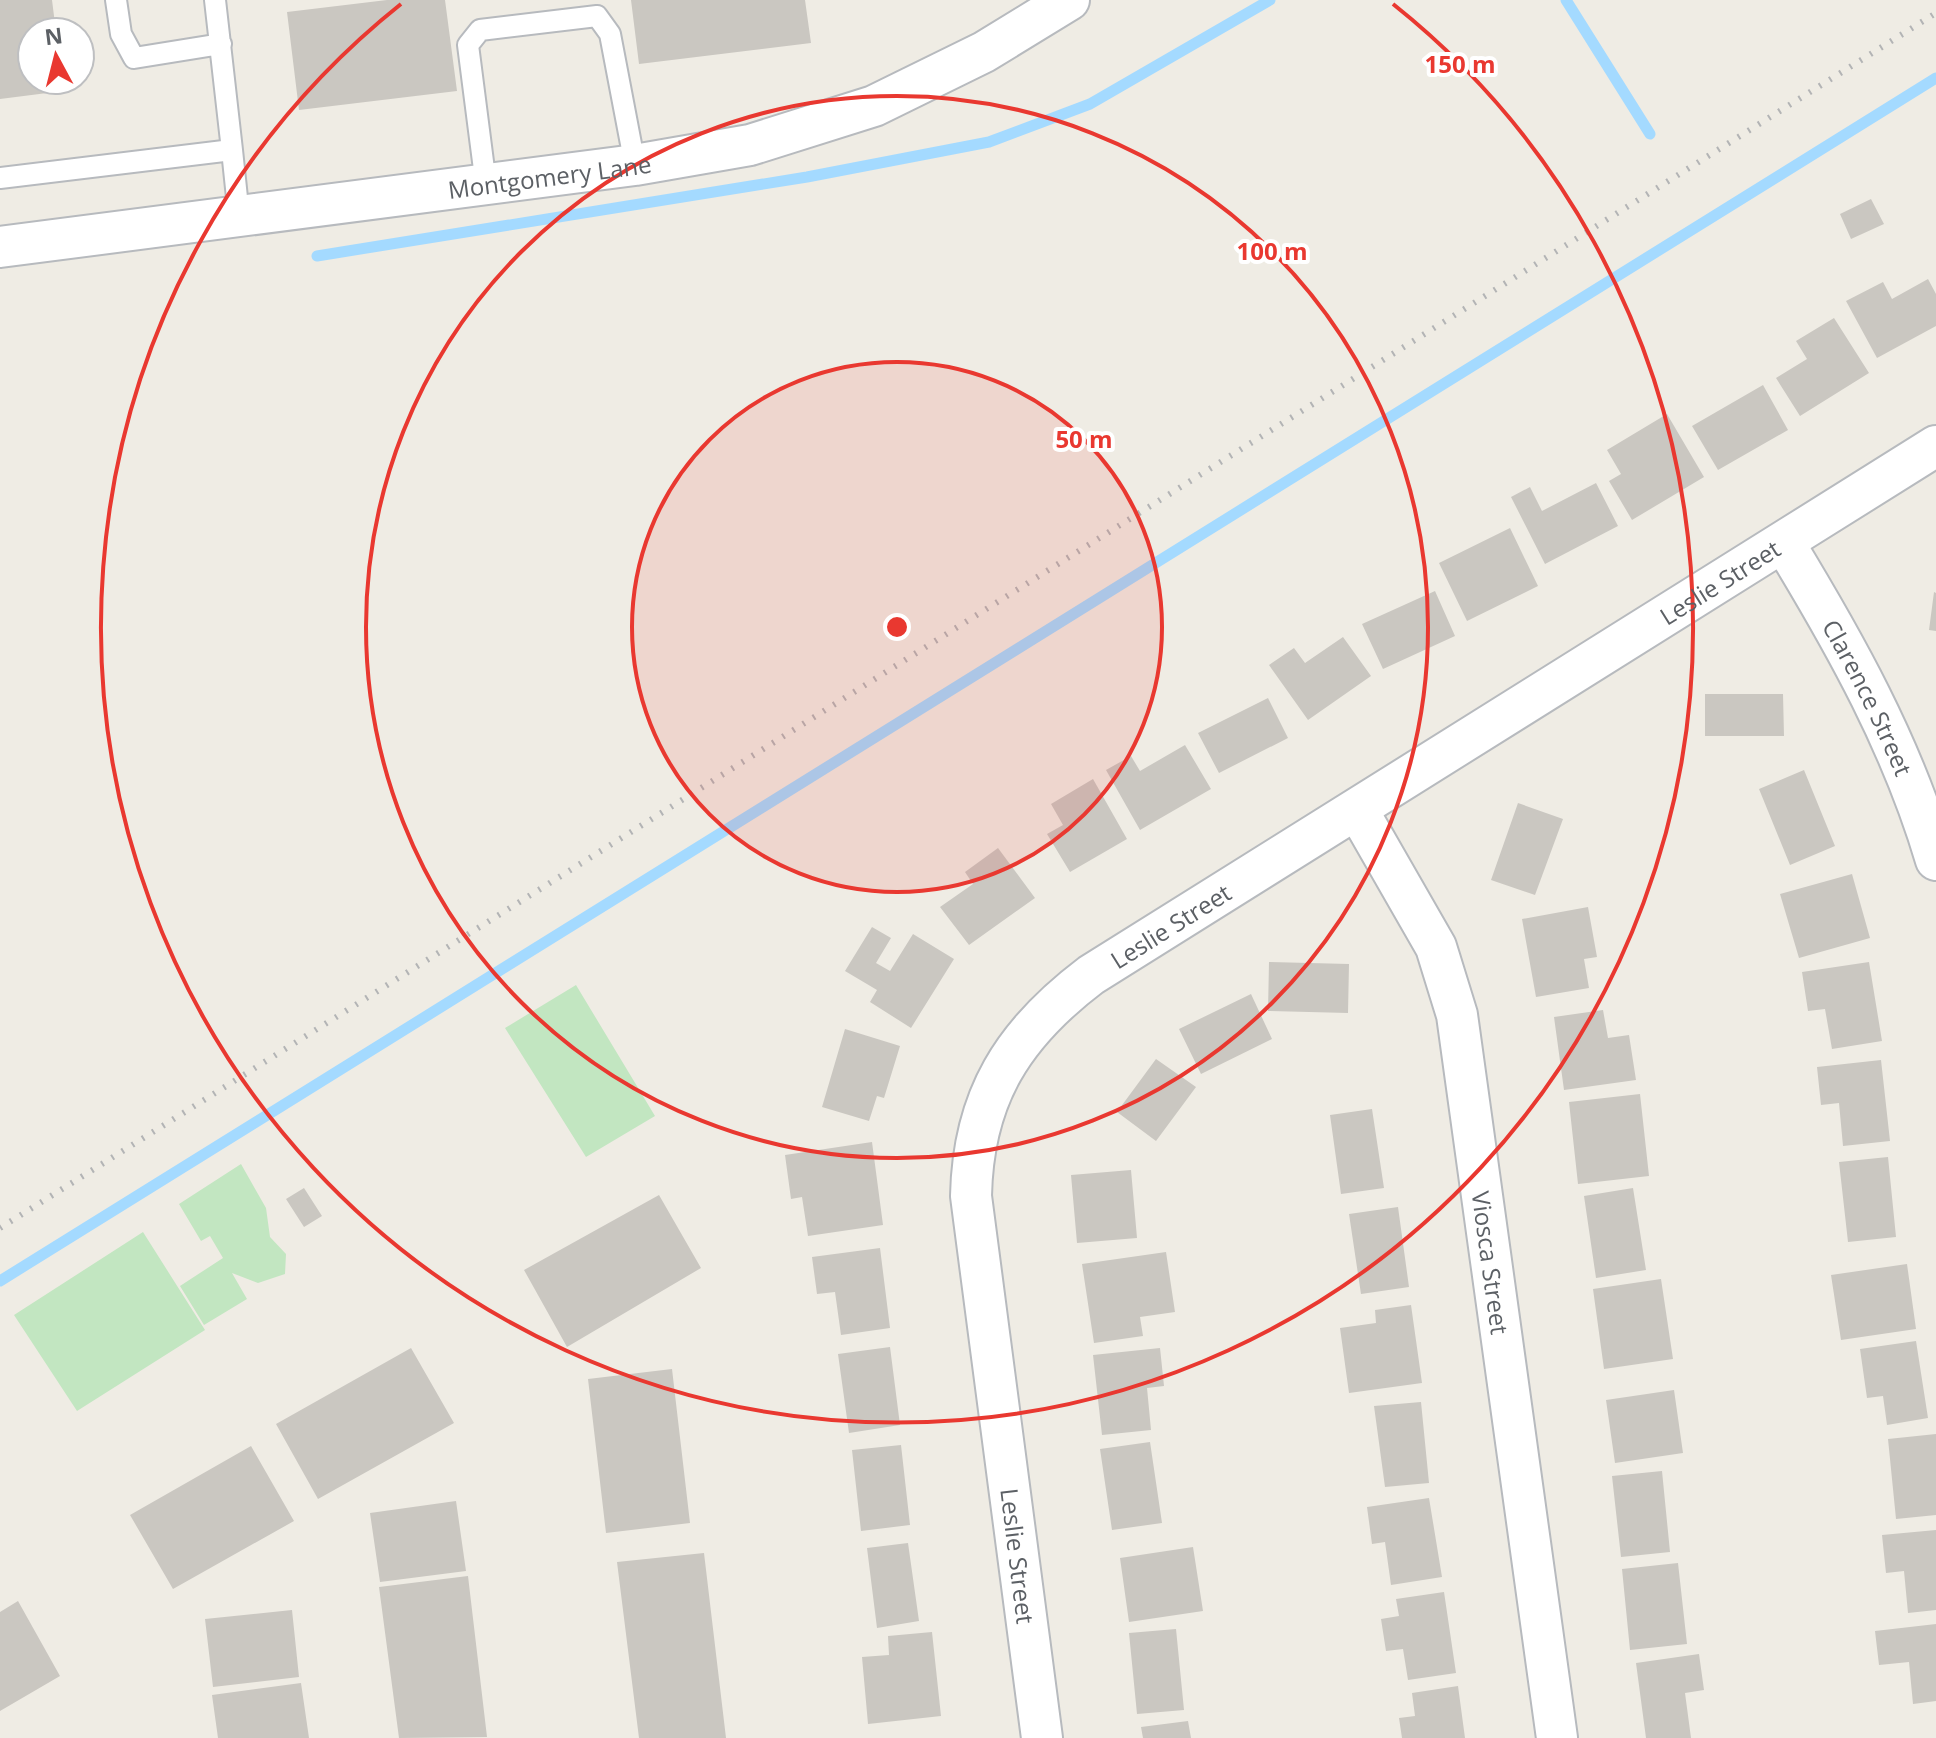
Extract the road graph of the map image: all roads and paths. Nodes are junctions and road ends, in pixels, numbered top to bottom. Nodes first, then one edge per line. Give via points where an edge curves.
1 (116, 0) edge
2 (215, 0) edge
3 (1069, 0) edge
4 (1028, 12) edge
5 (221, 44) junction
6 (232, 150) junction
7 (635, 165) junction
8 (0, 178) edge
9 (486, 185) junction
10 (239, 217) junction
11 (0, 247) edge
12 (1936, 446) edge
13 (1784, 543) junction
14 (1358, 811) junction
15 (1936, 860) edge
16 (1042, 1738) edge
17 (1557, 1738) edge

1 - 5 lane via 121,34 134,58
2 - 5 lane
3 - 4 street, Montgomery Lane
4 - 7 street, Montgomery Lane via 933,78 874,106 750,145
5 - 6 lane
6 - 8 lane
6 - 10 lane
7 - 9 street, Montgomery Lane
7 - 9 lane via 610,34 597,16 480,30 468,45
9 - 10 street, Montgomery Lane
10 - 11 street, Montgomery Lane
12 - 13 street, Leslie Street
13 - 14 street, Leslie Street
13 - 15 street, Clarence Street via 1874,700 1904,764
14 - 16 street, Leslie Street via 1061,998 1016,1045 987,1104 972,1162 971,1196
14 - 17 street, Viosca Street via 1436,947 1457,1015

